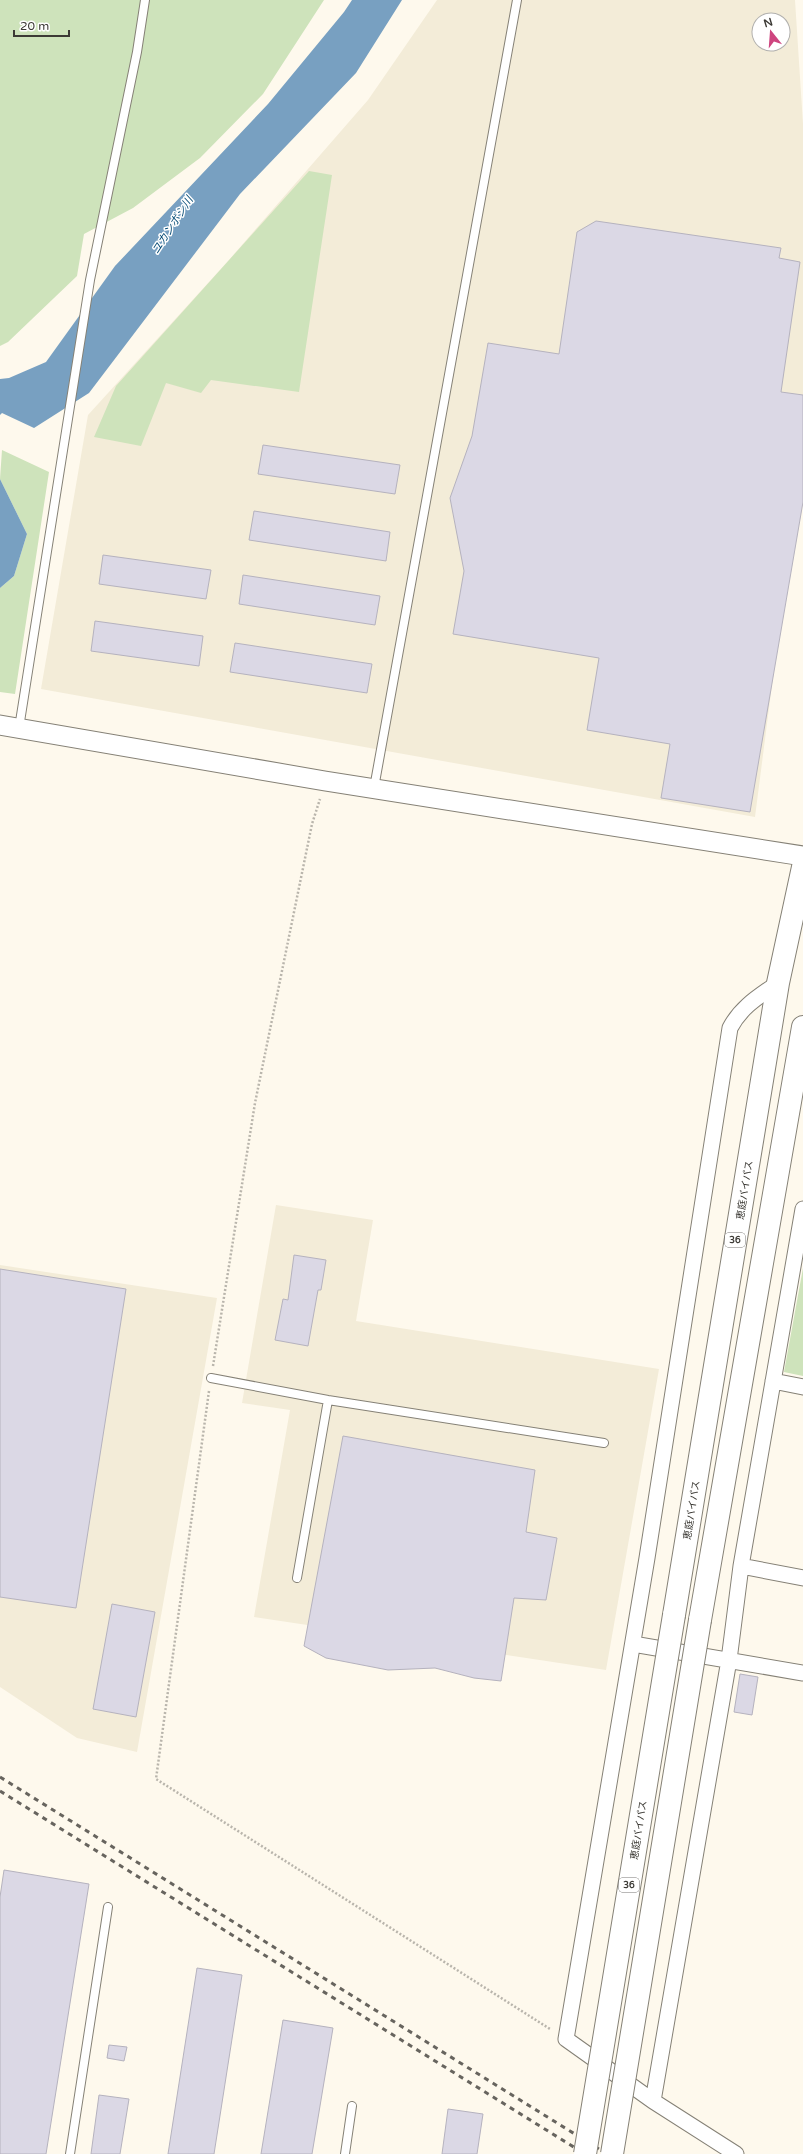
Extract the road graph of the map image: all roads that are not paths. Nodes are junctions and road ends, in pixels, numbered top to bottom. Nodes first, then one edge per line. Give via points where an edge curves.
1 (145, 0) edge
2 (517, 0) edge
3 (0, 725) edge
4 (19, 728) junction
5 (374, 788) junction
6 (803, 856) edge
7 (803, 867) edge
8 (778, 983) junction
9 (803, 1027) edge
10 (803, 1209) edge
11 (211, 1378) road end
12 (773, 1381) junction
13 (803, 1387) edge
14 (328, 1400) junction
15 (604, 1443) dead end
16 (741, 1566) junction
17 (297, 1578) dead end
18 (803, 1578) edge
19 (633, 1644) junction
20 (729, 1660) junction
21 (803, 1673) edge
22 (108, 1908) dead end
23 (653, 2101) junction
24 (352, 2106) dead end
25 (70, 2154) edge
26 (345, 2154) edge
27 (585, 2154) edge
28 (612, 2154) edge
29 (736, 2154) edge

1 - 4 lane via 137,52 90,280
2 - 5 lane
3 - 4 street
4 - 5 street
5 - 6 street
7 - 8 highway, 恵庭バイパス / 36
8 - 19 street via 745,1006 730,1028
8 - 27 highway, 恵庭バイパス / 36, bridge
9 - 28 highway, bridge via 700,1620
10 - 12 street
11 - 14 lane
12 - 13 street
12 - 16 street
14 - 15 lane
14 - 17 lane
16 - 18 street
16 - 20 street
19 - 20 street
19 - 23 street via 566,2039
20 - 21 street
20 - 23 street
22 - 25 lane
23 - 29 street
24 - 26 lane

